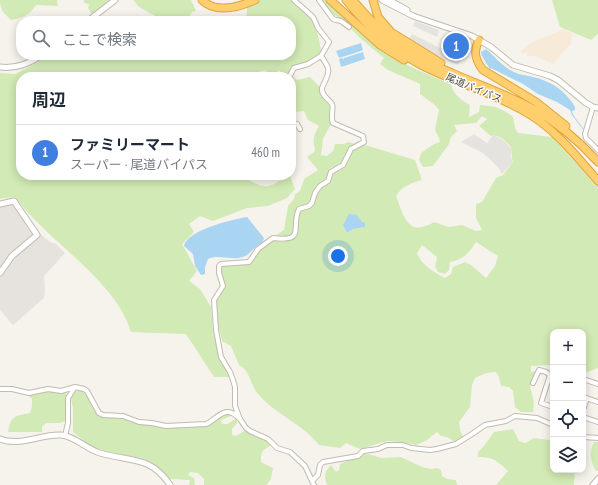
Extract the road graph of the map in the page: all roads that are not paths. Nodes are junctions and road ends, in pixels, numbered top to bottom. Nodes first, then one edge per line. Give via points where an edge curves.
1 (114, 0) edge
2 (202, 0) edge
3 (238, 0) edge
4 (254, 0) edge
5 (294, 0) edge
6 (319, 0) edge
7 (330, 0) edge
8 (334, 0) edge
9 (346, 0) edge
10 (353, 0) edge
11 (373, 0) edge
12 (382, 0) edge
13 (389, 0) edge
14 (94, 16) edge
15 (348, 16) junction
16 (443, 25) junction
17 (349, 27) dead end
18 (479, 40) junction
19 (321, 56) junction
20 (34, 60) edge
21 (0, 67) edge
22 (292, 72) edge
23 (488, 94) junction
24 (595, 107) edge
25 (296, 124) edge
26 (559, 126) junction
27 (300, 129) dead end
28 (598, 150) edge
29 (598, 160) edge
30 (598, 181) edge
31 (0, 204) edge
32 (0, 273) edge
33 (586, 381) edge
34 (533, 383) dead end
35 (598, 384) edge
36 (547, 385) junction
37 (550, 386) edge
38 (75, 387) junction
39 (0, 389) edge
40 (586, 398) edge
41 (598, 402) edge
42 (550, 406) edge
43 (586, 418) edge
44 (240, 419) junction
45 (598, 422) edge
46 (550, 424) edge
47 (65, 436) junction
48 (586, 437) edge
49 (598, 438) edge
50 (0, 439) edge
51 (598, 479) edge
52 (313, 483) edge
53 (170, 485) edge
54 (593, 485) edge

1 - 14 street
2 - 4 highway via 212,7 222,8
3 - 4 highway
5 - 19 street via 314,17 320,32 328,39 328,45
6 - 17 street via 333,19 341,20
7 - 15 highway
8 - 15 highway
9 - 23 highway, 尾道バイパス via 365,22 396,50 432,70
10 - 26 highway, 尾道バイパス via 376,26 411,52 436,66 523,103
11 - 26 highway via 378,17 403,40 437,61 526,102
12 - 16 street via 413,16
13 - 16 street
15 - 23 highway via 380,45 411,64
16 - 18 street
18 - 24 street via 513,65 558,80
18 - 29 highway via 475,53 477,62 483,70 550,112
19 - 22 street via 308,64 294,68
19 - 44 street via 329,73 322,91 332,104 333,123 363,136 364,142 351,149 343,166 331,172 328,181 315,193 312,203 299,209 294,236 285,240 273,238 258,249 249,262 219,266 224,286 214,300 216,330 221,357 235,387 235,406
20 - 21 street via 18,67
23 - 30 highway, 尾道バイパス via 522,110 550,129
24 - 28 street via 586,138
25 - 27 street
26 - 29 highway, 尾道バイパス
31 - 32 street via 14,202 37,235 12,256
33 - 35 street
34 - 36 street via 538,370 550,375
36 - 37 street
36 - 42 street via 541,403
38 - 39 street via 62,391 48,389 29,392
38 - 44 street via 87,391 102,415 123,416 139,422 174,426 210,423 222,413 228,412
38 - 47 street via 68,398
40 - 41 street
43 - 45 street
44 - 52 street via 250,431 268,439 278,448 290,452 305,466
46 - 52 street via 537,418 515,416 506,421 485,425 456,444 437,449 387,445 363,451 358,456 323,462
47 - 50 street via 47,436 16,442
47 - 53 street via 100,453 146,464 160,472
48 - 49 street
51 - 54 street

